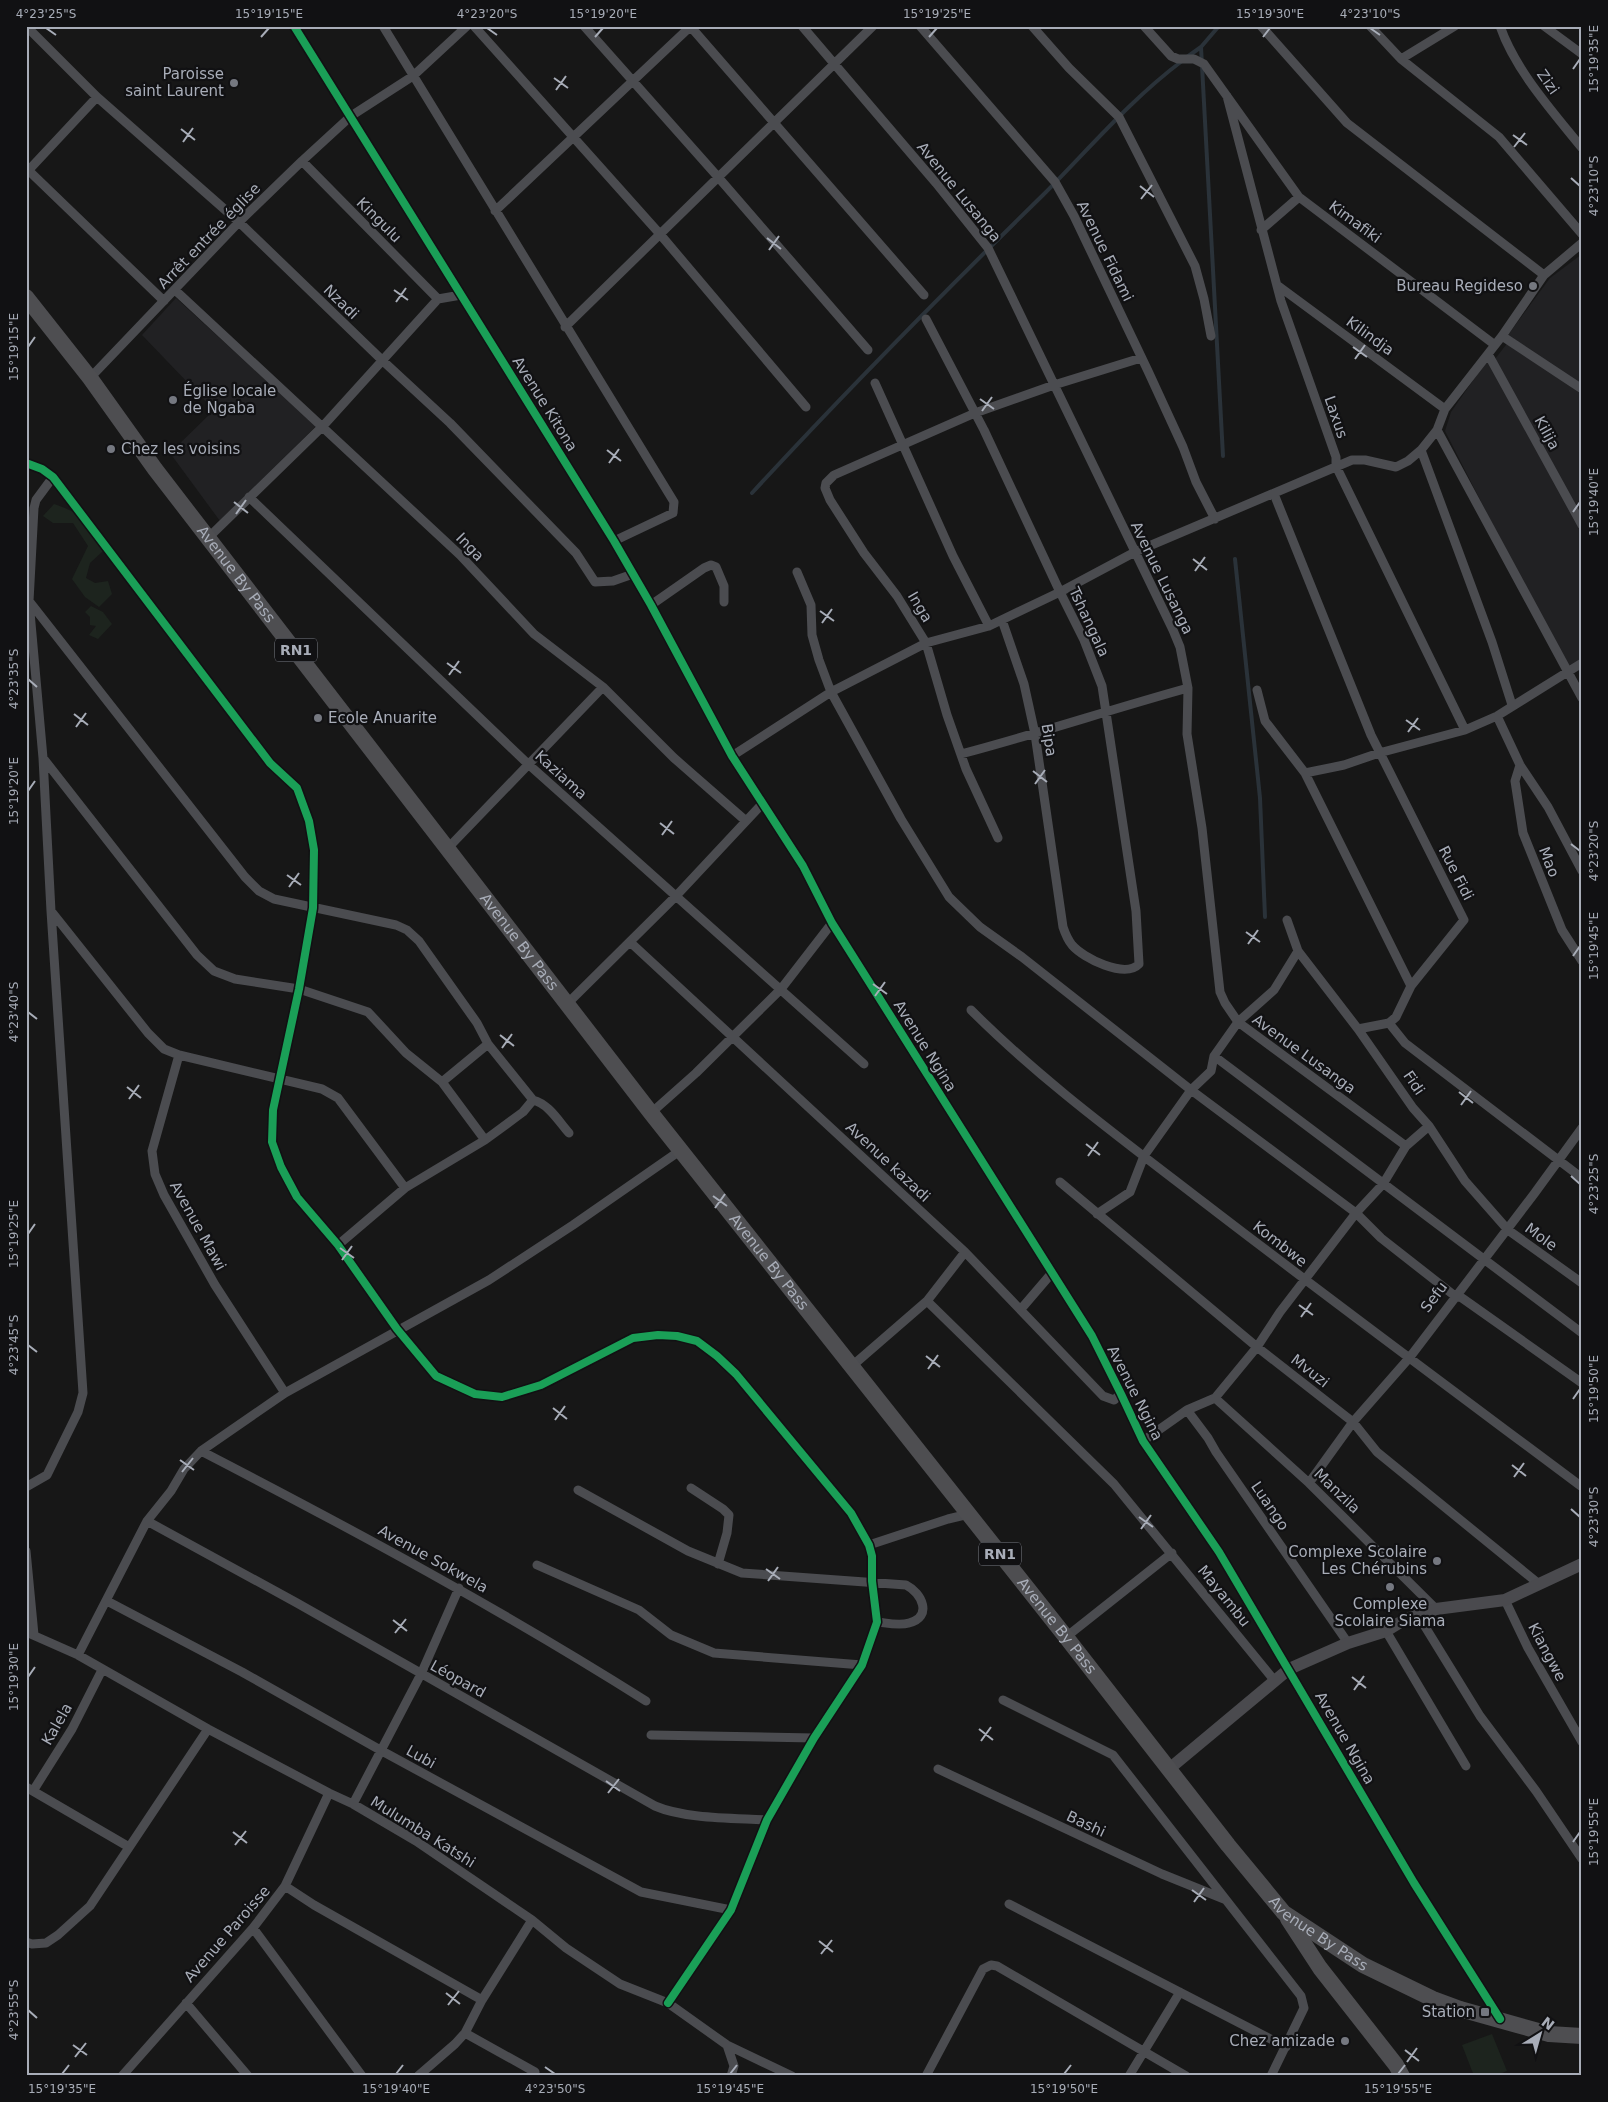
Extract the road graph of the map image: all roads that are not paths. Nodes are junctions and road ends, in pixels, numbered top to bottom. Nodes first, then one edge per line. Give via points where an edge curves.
1 (26, 26) edge
2 (294, 26) edge
3 (384, 26) edge
4 (467, 26) edge
5 (474, 26) edge
6 (584, 26) edge
7 (690, 26) edge
8 (802, 26) edge
9 (873, 26) edge
10 (920, 26) edge
11 (1032, 26) edge
12 (1144, 26) edge
13 (1261, 26) edge
14 (1370, 26) edge
15 (1455, 26) edge
16 (1500, 26) edge
17 (1544, 26) edge
18 (1582, 54) edge
19 (1401, 59) junction
20 (834, 63) junction
21 (414, 76) junction
22 (633, 82) junction
23 (1226, 96) junction
24 (97, 97) junction
25 (351, 116) junction
26 (774, 122) junction
27 (573, 138) junction
28 (1582, 148) edge
29 (302, 161) junction
30 (27, 171) edge
31 (718, 177) junction
32 (1299, 197) junction
33 (495, 211) junction
34 (239, 222) junction
35 (1261, 230) junction
36 (659, 234) junction
37 (1582, 234) edge
38 (1582, 243) edge
39 (1544, 275) junction
40 (1277, 285) junction
41 (175, 290) junction
42 (461, 295) junction
43 (924, 295) dead end
44 (26, 297) edge
45 (438, 299) junction
46 (164, 301) junction
47 (926, 319) dead end
48 (565, 327) junction
49 (1211, 336) dead end
50 (1502, 336) junction
51 (1494, 345) junction
52 (868, 350) dead end
53 (1488, 354) junction
54 (1141, 358) junction
55 (383, 362) junction
56 (90, 378) junction
57 (875, 383) dead end
58 (1054, 385) junction
59 (1582, 389) edge
60 (806, 407) dead end
61 (1446, 409) junction
62 (975, 413) junction
63 (323, 426) junction
64 (1437, 430) junction
65 (903, 445) junction
66 (1421, 450) junction
67 (26, 464) edge
68 (1336, 466) junction
69 (53, 477) junction
70 (1274, 494) junction
71 (249, 497) junction
72 (1215, 519) junction
73 (1582, 525) edge
74 (209, 537) junction
75 (614, 541) junction
76 (1135, 552) junction
77 (797, 572) dead end
78 (633, 574) junction
79 (1060, 592) junction
80 (29, 601) junction
81 (724, 602) dead end
82 (651, 605) junction
83 (1002, 620) junction
84 (989, 626) junction
85 (926, 643) junction
86 (1582, 663) edge
87 (1566, 672) junction
88 (603, 687) junction
89 (1188, 688) junction
90 (1257, 690) dead end
91 (831, 692) junction
92 (1582, 698) edge
93 (1512, 705) junction
94 (1106, 711) junction
95 (1497, 716) junction
96 (1465, 730) junction
97 (1035, 734) junction
98 (1379, 753) junction
99 (961, 754) junction
100 (732, 756) junction
101 (44, 758) junction
102 (528, 764) junction
103 (1520, 765) junction
104 (1305, 773) junction
105 (762, 804) junction
106 (746, 821) junction
107 (998, 838) dead end
108 (448, 848) junction
109 (1582, 871) edge
110 (676, 896) junction
111 (313, 908) junction
112 (51, 911) junction
113 (1287, 920) dead end
114 (832, 923) junction
115 (1063, 927) joint
116 (630, 942) junction
117 (1298, 951) junction
118 (1582, 961) edge
119 (1411, 986) junction
120 (299, 989) junction
121 (781, 989) junction
122 (568, 1003) junction
123 (971, 1010) dead end
124 (1238, 1022) junction
125 (1390, 1023) junction
126 (1358, 1029) junction
127 (734, 1037) junction
128 (488, 1044) junction
129 (179, 1055) junction
130 (1214, 1056) junction
131 (864, 1064) dead end
132 (279, 1078) junction
133 (442, 1082) junction
134 (1191, 1090) junction
135 (533, 1100) junction
136 (651, 1113) junction
137 (1429, 1126) junction
138 (1582, 1128) edge
139 (569, 1133) dead end
140 (485, 1140) junction
141 (1406, 1146) junction
142 (681, 1150) junction
143 (1144, 1156) junction
144 (1558, 1160) junction
145 (1582, 1178) edge
146 (1060, 1182) dead end
147 (1383, 1184) junction
148 (405, 1188) junction
149 (1356, 1213) junction
150 (1097, 1214) junction
151 (1508, 1230) junction
152 (338, 1245) junction
153 (965, 1252) junction
154 (1483, 1260) junction
155 (1051, 1274) junction
156 (1306, 1281) junction
157 (1582, 1283) edge
158 (1455, 1296) junction
159 (927, 1301) junction
160 (1021, 1309) junction
161 (397, 1329) junction
162 (1582, 1333) edge
163 (1257, 1346) junction
164 (1410, 1357) junction
165 (852, 1366) junction
166 (1582, 1384) edge
167 (285, 1393) junction
168 (1121, 1394) junction
169 (1214, 1398) junction
170 (1187, 1410) junction
171 (1353, 1422) junction
172 (1142, 1441) junction
173 (201, 1450) junction
174 (1309, 1483) junction
175 (26, 1487) edge
176 (1582, 1487) edge
177 (691, 1488) dead end
178 (578, 1490) dead end
179 (969, 1514) junction
180 (147, 1521) junction
181 (869, 1545) junction
182 (26, 1551) edge
183 (1172, 1553) junction
184 (718, 1564) junction
185 (1582, 1564) edge
186 (537, 1565) dead end
187 (872, 1582) junction
188 (1539, 1584) junction
189 (458, 1588) junction
190 (1505, 1600) junction
191 (107, 1601) junction
192 (1436, 1609) junction
193 (1420, 1614) junction
194 (876, 1622) junction
195 (1386, 1631) junction
196 (30, 1634) edge
197 (1066, 1637) junction
198 (1348, 1643) junction
199 (78, 1655) junction
200 (862, 1666) junction
201 (1289, 1669) junction
202 (102, 1670) junction
203 (421, 1674) junction
204 (1274, 1680) junction
205 (1003, 1700) dead end
206 (646, 1701) dead end
207 (208, 1729) junction
208 (651, 1735) dead end
209 (814, 1738) junction
210 (1582, 1742) edge
211 (382, 1751) junction
212 (1466, 1766) dead end
213 (938, 1769) dead end
214 (1169, 1769) junction
215 (30, 1789) edge
216 (329, 1793) junction
217 (353, 1804) junction
218 (768, 1820) junction
219 (129, 1847) junction
220 (1582, 1859) edge
221 (286, 1886) junction
222 (1224, 1899) junction
223 (1009, 1904) dead end
224 (731, 1910) junction
225 (1284, 1913) junction
226 (532, 1920) junction
227 (253, 1928) junction
228 (26, 1942) edge
229 (1180, 1992) junction
230 (482, 2000) junction
231 (186, 2002) junction
232 (668, 2003) junction
233 (1500, 2019) junction
234 (465, 2033) junction
235 (1582, 2036) edge
236 (727, 2045) junction
237 (1286, 2047) junction
238 (1144, 2051) junction
239 (535, 2072) dead end
240 (423, 2074) edge
241 (122, 2076) edge
242 (248, 2076) edge
243 (362, 2076) edge
244 (730, 2076) edge
245 (792, 2076) edge
246 (926, 2076) edge
247 (1129, 2076) edge
248 (1186, 2076) edge
249 (1271, 2076) edge
250 (1402, 2076) edge

1 - 24 street, Nzadi
2 - 25 street, Avenue Kitona
3 - 21 street
4 - 21 street, Arrêt entrée église
5 - 27 street
6 - 22 street
7 - 22 street
7 - 26 street
8 - 20 street, Avenue Lusanga
9 - 20 street
10 - 54 street, Avenue Fidami via 1055,182
11 - 49 street via 1119,117 1195,266
12 - 23 street, Kimafiki via 1171,56 1194,59 1204,64
13 - 39 street via 1347,123
14 - 19 street
15 - 19 street
16 - 28 street, Zizi via 1519,65
17 - 18 street
19 - 37 street via 1499,137
20 - 26 street
20 - 58 street, Avenue Lusanga via 988,248
21 - 25 street, Arrêt entrée église
21 - 33 street
22 - 27 street
22 - 31 street
23 - 32 street, Kimafiki
23 - 35 street, Laxus
24 - 30 street
24 - 34 street, Nzadi
25 - 29 street, Arrêt entrée église
25 - 42 street, Avenue Kitona
26 - 31 street
26 - 43 street
27 - 33 street
27 - 36 street
29 - 34 street, Arrêt entrée église
29 - 45 street, Kingulu
30 - 46 street
31 - 36 street
31 - 52 street
32 - 35 street
32 - 51 street, Kimafiki
33 - 48 street
34 - 41 street, Arrêt entrée église
34 - 55 street, Nzadi
35 - 40 street, Laxus
36 - 48 street
36 - 60 street
38 - 39 street
39 - 50 street
40 - 61 street, Kilindja
40 - 68 street, Laxus via 1336,457
41 - 46 street, Arrêt entrée église
41 - 63 street, Inga
42 - 45 street
42 - 75 street, Avenue Kitona
44 - 56 highway, Avenue By Pass / RN1
45 - 55 street
46 - 56 street, Arrêt entrée église
47 - 62 street, Tshangala
48 - 75 street via 674,502 673,513
50 - 51 street
50 - 59 street
51 - 53 street
53 - 61 street
53 - 73 street, Kilija
54 - 58 street
54 - 72 street, Avenue Fidami
55 - 63 street
55 - 78 street, Nzadi via 450,423 576,553 594,582 613,582
56 - 74 highway, Avenue By Pass / RN1
57 - 65 street
58 - 62 street
58 - 76 street, Avenue Lusanga
61 - 64 street
62 - 65 street
62 - 79 street, Tshangala
63 - 71 street
63 - 88 street, Inga via 460,555 534,634
64 - 66 street
64 - 87 street
65 - 84 street
65 - 85 street, Inga via 834,475 825,488 864,553 898,596
66 - 68 street via 1396,467 1365,460 1352,460
66 - 93 street
67 - 69 street via 42,468
68 - 70 street
68 - 96 street, Laxus
69 - 80 street via 34,508
69 - 111 street via 270,763 297,788 309,821 314,850
70 - 72 street
70 - 98 street, Rue Fidi
71 - 74 street
71 - 102 street, Kaziama
72 - 76 street
74 - 108 highway, Avenue By Pass / RN1
75 - 78 street, Avenue Kitona
76 - 79 street
76 - 89 street, Avenue Lusanga via 1180,647
77 - 91 street via 811,605 812,635
78 - 82 street, Avenue Kitona
79 - 83 street
79 - 94 street, Tshangala via 1088,649 1102,686
80 - 101 street
80 - 111 street via 249,882 274,899
81 - 82 street via 724,586 716,566 711,565
82 - 100 street, Avenue Kitona
83 - 84 street
83 - 97 street, Bipa via 1024,684
84 - 85 street
85 - 91 street
85 - 99 street, Inga
86 - 87 street
87 - 92 street
87 - 93 street
88 - 102 street
88 - 106 street, Inga via 674,758
89 - 94 street
89 - 124 street, Avenue Lusanga via 1187,734 1202,828 1220,992
90 - 104 street via 1268,726
91 - 100 street
91 - 134 street via 949,898 980,927
93 - 95 street
94 - 97 street
94 - 115 street, Tshangala via 1136,911 1139,964 1127,969 1114,968 1089,958 1070,943
95 - 96 street
95 - 103 street, Mao
96 - 98 street
97 - 99 street
97 - 115 street, Bipa
98 - 104 street
98 - 119 street, Rue Fidi via 1464,920
99 - 107 street, Inga
100 - 105 street, Avenue Kitona
101 - 112 street
101 - 120 street via 197,955 214,970 235,979
102 - 108 street
102 - 110 street, Kaziama
103 - 109 street, Mao via 1548,807
103 - 118 street, Mao via 1515,780 1524,832 1562,930
104 - 119 street
105 - 106 street
105 - 114 street, Avenue Ngina via 803,866
106 - 110 street
108 - 122 highway, Avenue By Pass / RN1
110 - 116 street
110 - 121 street, Kaziama
111 - 120 street
111 - 128 street via 396,925 419,940
112 - 129 street via 148,1033 164,1049
112 - 175 street via 83,1393 78,1412 47,1476
113 - 117 street, Fidi
114 - 121 street
114 - 155 street, Avenue Ngina
116 - 122 street
116 - 127 street, Avenue kazadi
117 - 124 street via 1274,990
117 - 126 street, Fidi
119 - 125 street, Rue Fidi
120 - 132 street
120 - 133 street via 368,1012 406,1054
121 - 127 street
121 - 131 street, Kaziama
122 - 136 highway, Avenue By Pass / RN1
123 - 143 street, Kombwe via 1024,1061
124 - 130 street
124 - 141 street, Avenue Lusanga
125 - 126 street
125 - 144 street via 1405,1044
126 - 137 street, Fidi
127 - 136 street
127 - 153 street, Avenue kazadi
128 - 133 street
128 - 135 street
129 - 132 street
129 - 167 street, Avenue Mawi via 152,1151 155,1174 216,1285
130 - 134 street via 1211,1071
130 - 147 street
132 - 148 street via 322,1089 338,1098
132 - 152 street via 272,1142 280,1167 297,1197
133 - 140 street
134 - 143 street
134 - 149 street
135 - 139 street via 550,1111
135 - 140 street via 523,1112
136 - 142 highway, Avenue By Pass / RN1
137 - 141 street
137 - 151 street, Fidi via 1465,1181
138 - 144 street, Sefu
140 - 148 street
141 - 147 street
142 - 161 street via 488,1280
142 - 165 highway, Avenue By Pass / RN1
143 - 150 street via 1130,1192
143 - 156 street, Kombwe
144 - 145 street
144 - 151 street, Sefu
146 - 150 street, Mvuzi
147 - 149 street
147 - 154 street
148 - 152 street
149 - 156 street
149 - 158 street via 1381,1238
150 - 163 street, Mvuzi
151 - 154 street, Sefu
151 - 157 street, Mole
152 - 161 street
153 - 159 street
153 - 160 street, Avenue kazadi
154 - 158 street, Sefu
154 - 162 street
155 - 160 street
155 - 168 street, Avenue Ngina via 1092,1336
156 - 163 street
156 - 164 street, Kombwe
158 - 164 street, Sefu
158 - 166 street
159 - 165 street
159 - 183 street, Mayambu via 1114,1484
160 - 168 street, Avenue kazadi via 1103,1396 1114,1400
161 - 167 street
161 - 181 street via 436,1376 475,1394 502,1397 541,1385 633,1338 658,1335 697,1340 736,1374 779,1425 851,1513
163 - 169 street
163 - 171 street, Mvuzi
164 - 171 street, Sefu
164 - 176 street, Kombwe
165 - 179 highway, Avenue By Pass / RN1
167 - 173 street
168 - 172 street, Avenue Ngina
169 - 170 street
169 - 174 street, Manzila
170 - 172 street
170 - 198 street, Luango
171 - 174 street, Sefu
171 - 188 street, Mvuzi via 1377,1452
172 - 201 street, Avenue Ngina via 1219,1552
173 - 180 street
173 - 189 street, Avenue Sokwela
174 - 192 street, Manzila
177 - 184 street via 729,1515
178 - 184 street via 688,1551
179 - 181 street
179 - 197 highway, Avenue By Pass / RN1
180 - 191 street
180 - 203 street, Léopard
181 - 187 street
182 - 196 street
183 - 197 street
183 - 204 street, Mayambu
184 - 187 street via 742,1573 767,1576
185 - 188 street
186 - 200 street via 639,1610 671,1635 714,1654
187 - 194 street
187 - 194 street via 906,1585 914,1589 923,1604 922,1613 910,1623
188 - 190 street
189 - 203 street
189 - 206 street, Avenue Sokwela
190 - 192 street
190 - 210 street, Kiangwe via 1528,1648
191 - 199 street
191 - 211 street, Lubi
192 - 193 street
193 - 195 street
193 - 220 street via 1480,1716
194 - 200 street
195 - 198 street
195 - 212 street
196 - 199 street, Mulumba Katshi
197 - 214 highway, Avenue By Pass / RN1
198 - 201 street
199 - 202 street, Mulumba Katshi
200 - 209 street
201 - 204 street
201 - 233 street, Avenue Ngina via 1414,1884
202 - 207 street, Mulumba Katshi
202 - 215 street, Kalela via 72,1729
203 - 211 street
203 - 218 street, Léopard via 666,1811
204 - 214 street
205 - 222 street, Bashi via 1114,1755
207 - 216 street, Mulumba Katshi
207 - 219 street
208 - 209 street
209 - 218 street
211 - 217 street
211 - 224 street, Lubi via 641,1892
213 - 222 street, Bashi via 1162,1874
214 - 225 highway, Avenue By Pass / RN1
215 - 219 street, Kalela
216 - 217 street, Mulumba Katshi
216 - 221 street, Avenue Paroisse
217 - 226 street, Mulumba Katshi via 416,1841
218 - 224 street
219 - 228 street via 90,1906 46,1943
221 - 227 street, Avenue Paroisse
221 - 230 street
222 - 237 street, Bashi via 1301,1996 1304,2008
223 - 229 street
224 - 232 street
225 - 233 highway, Avenue By Pass / RN1 via 1363,1965 1406,1987 1460,2009
225 - 250 highway via 1320,1968
226 - 230 street
226 - 232 street, Mulumba Katshi via 566,1948 620,1984
227 - 231 street, Avenue Paroisse
227 - 243 street
229 - 237 street
229 - 238 street
230 - 234 street
231 - 241 street, Avenue Paroisse
231 - 242 street
232 - 236 street, Mulumba Katshi
233 - 235 highway, Avenue By Pass / RN1 via 1549,2034
234 - 239 street
234 - 240 street
236 - 244 street via 734,2066
236 - 245 street, Mulumba Katshi
237 - 249 street
238 - 246 street via 991,1965 983,1970
238 - 247 street
238 - 248 street

